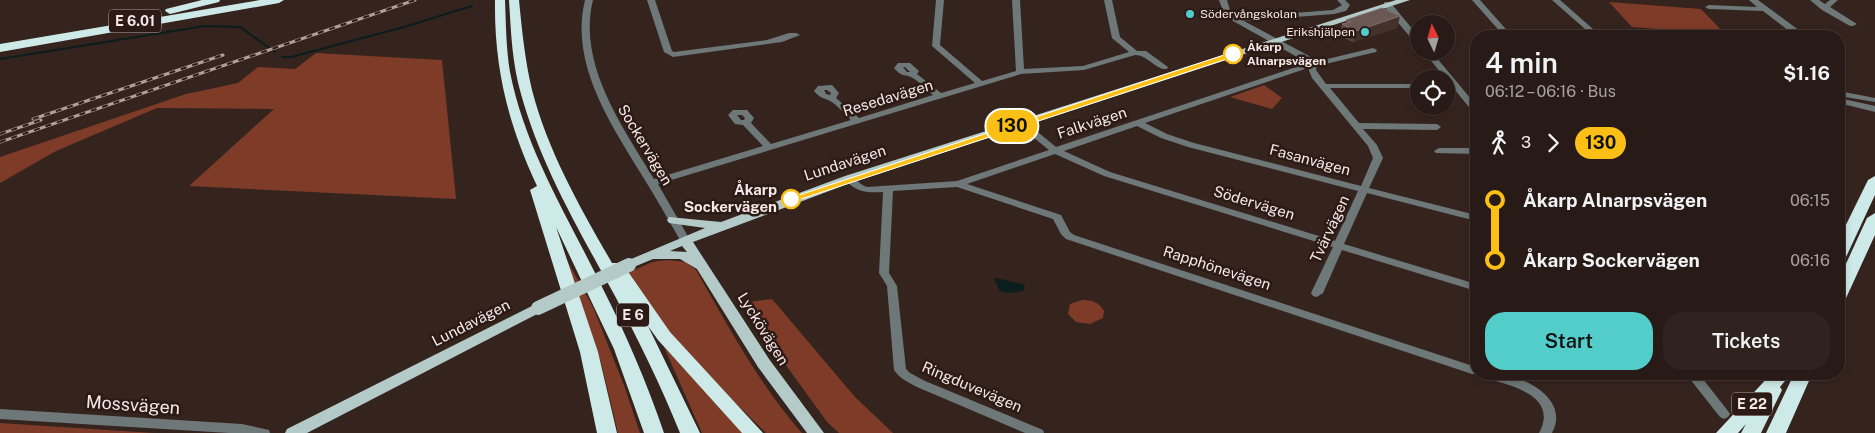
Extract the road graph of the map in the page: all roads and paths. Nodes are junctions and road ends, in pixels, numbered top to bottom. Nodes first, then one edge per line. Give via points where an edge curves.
1 (216, 0) edge
2 (254, 0) edge
3 (279, 0) edge
4 (500, 0) edge
5 (514, 0) edge
6 (589, 0) edge
7 (651, 0) edge
8 (940, 0) edge
9 (1016, 0) edge
10 (1108, 0) edge
11 (1223, 0) edge
12 (1406, 0) edge
13 (1476, 0) edge
14 (1556, 0) edge
15 (1753, 0) edge
16 (1814, 0) edge
17 (1834, 0) edge
18 (1344, 2) edge
19 (1387, 4) junction
20 (1709, 7) dead end
21 (1825, 8) junction
22 (1765, 9) junction
23 (1236, 19) junction
24 (1853, 24) dead end
25 (1503, 30) edge
26 (1589, 30) edge
27 (1793, 30) edge
28 (1410, 31) edge
29 (16, 40) junction
30 (771, 40) dead end
31 (1274, 41) junction
32 (0, 43) edge
33 (0, 48) edge
34 (1373, 50) dead end
35 (1135, 53) junction
36 (1434, 60) edge
37 (1312, 64) junction
38 (1164, 67) dead end
39 (1020, 72) junction
40 (913, 74) dead end
41 (981, 84) junction
42 (1323, 86) junction
43 (1410, 86) edge
44 (1456, 86) joint
45 (939, 96) junction
46 (1845, 96) edge
47 (832, 98) dead end
48 (1470, 102) edge
49 (1845, 102) edge
50 (1874, 104) edge
51 (858, 122) junction
52 (746, 123) dead end
53 (1138, 123) junction
54 (1356, 126) junction
55 (1437, 127) dead end
56 (1031, 131) dead end
57 (770, 148) junction
58 (1054, 150) junction
59 (1439, 150) dead end
60 (1470, 151) edge
61 (531, 162) junction
62 (849, 179) junction
63 (1875, 180) edge
64 (652, 183) junction
65 (958, 184) junction
66 (888, 188) junction
67 (1365, 190) junction
68 (569, 201) junction
69 (1470, 216) edge
70 (1875, 218) edge
71 (673, 220) junction
72 (726, 224) junction
73 (685, 240) junction
74 (1845, 242) edge
75 (1339, 246) junction
76 (642, 259) junction
77 (706, 272) junction
78 (1845, 283) edge
79 (1470, 286) edge
80 (1317, 293) dead end
81 (1470, 369) edge
82 (1503, 380) edge
83 (1697, 380) edge
84 (1775, 380) edge
85 (1778, 380) edge
86 (1800, 380) edge
87 (0, 414) edge
88 (1724, 414) dead end
89 (1779, 428) edge
90 (264, 433) edge
91 (292, 433) edge
92 (607, 433) edge
93 (654, 433) edge
94 (690, 433) edge
95 (753, 433) edge
96 (816, 433) edge
97 (1038, 433) edge
98 (1545, 433) edge
99 (1726, 433) edge
100 (1751, 433) edge

1 - 29 highway
2 - 29 highway, E 6.01
3 - 33 highway, E 6.01
4 - 61 highway, E 6 via 504,70 516,120
5 - 68 highway, E 6 via 520,68 531,114
6 - 64 street, Sockervägen via 587,35 597,84 624,141
7 - 30 street via 668,52 673,55
8 - 41 street via 938,50
9 - 39 street
10 - 35 street via 1116,38
11 - 23 street via 1227,11
12 - 19 main road, Lundavägen
13 - 25 street
14 - 26 street
15 - 22 street
16 - 21 street
17 - 21 street
18 - 23 street via 1343,9 1334,12
19 - 28 street
19 - 31 main road, Lundavägen
20 - 22 street
21 - 24 street
22 - 27 street
23 - 31 street, Tvärvägen
29 - 32 highway, E 6.01
31 - 37 street, Tvärvägen
31 - 62 main road, Lundavägen
34 - 37 street, Falkvägen
35 - 38 street via 1143,53
35 - 39 street, Resedavägen via 1084,68
36 - 44 street
37 - 42 street, Tvärvägen via 1312,70
37 - 53 street, Falkvägen
39 - 41 street, Resedavägen
40 - 45 street
41 - 45 street, Resedavägen
42 - 43 street
42 - 54 street, Tvärvägen
44 - 48 street
45 - 51 street, Resedavägen
46 - 50 street
47 - 51 street
49 - 50 street
51 - 57 street, Resedavägen
52 - 57 street
53 - 58 street, Falkvägen
53 - 67 street, Fasanvägen via 1191,145
54 - 55 street
54 - 67 street, Tvärvägen via 1378,158
56 - 58 street, Södervägen
57 - 64 street, Resedavägen
58 - 65 street, Falkvägen
58 - 75 street, Södervägen via 1107,174
59 - 60 street
61 - 92 highway via 544,217 596,376
61 - 93 highway, E 6 via 623,345
62 - 66 street, Falkvägen via 863,189
62 - 72 main road, Lundavägen
63 - 74 highway
64 - 71 street, Sockervägen
65 - 66 street, Falkvägen
65 - 81 street, Rapphönevägen via 1057,217 1070,237
66 - 97 street, Ringduvevägen via 884,273 892,286 900,370 922,384
67 - 69 street, Fasanvägen
67 - 75 street, Tvärvägen
68 - 94 highway, E 6 via 645,336
68 - 95 highway via 664,336
70 - 78 highway
71 - 72 main road
71 - 73 street, Sockervägen
72 - 73 main road, Lundavägen
73 - 76 main road, Lundavägen
73 - 77 main road, Lyckövägen
75 - 79 street, Södervägen
75 - 80 street, Tvärvägen
76 - 77 main road via 682,256
76 - 91 main road, Lundavägen, bridge
77 - 96 main road, Lyckövägen via 762,363
82 - 98 street via 1531,389 1545,401 1550,412 1549,428
83 - 88 street
84 - 99 highway, E 22
85 - 100 highway
86 - 89 highway, E 22
87 - 90 street, Mossvägen

